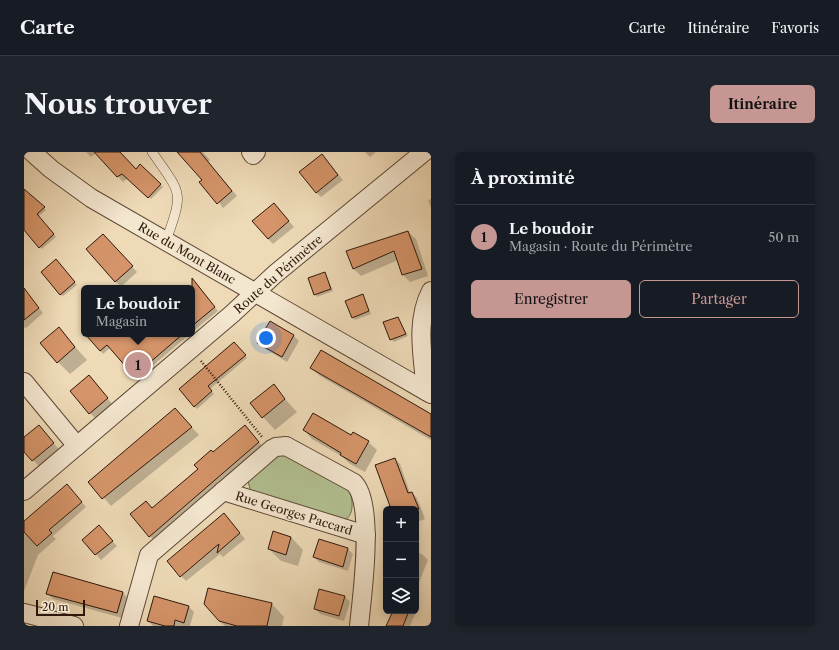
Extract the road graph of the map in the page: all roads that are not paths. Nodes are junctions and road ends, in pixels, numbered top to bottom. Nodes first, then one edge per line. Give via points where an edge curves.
1 (32, 152) edge
2 (152, 152) edge
3 (251, 152) edge
4 (256, 152) edge
5 (424, 152) edge
6 (166, 241) junction
7 (431, 292) edge
8 (256, 293) junction
9 (24, 382) edge
10 (428, 392) edge
11 (77, 446) junction
12 (24, 491) edge
13 (223, 491) junction
14 (366, 535) junction
15 (24, 613) edge
16 (74, 626) edge
17 (129, 626) edge
18 (359, 626) edge

1 - 6 street, Rue du Mont Blanc via 92,198
2 - 6 lane via 178,192 177,210
3 - 4 street via 253,155
5 - 8 street, Route du Périmètre via 275,274
6 - 8 street, Rue du Mont Blanc
7 - 10 street via 424,307 421,325
8 - 10 street, Rue du Mont Blanc
8 - 11 street, Route du Périmètre
9 - 11 street
11 - 12 street, Route du Périmètre
13 - 14 street, Rue Georges Paccard
13 - 14 street, Rue Georges Paccard via 272,449 286,446 354,483 362,500
13 - 17 street, Rue Georges Paccard via 149,555
14 - 18 street, Rue Georges Paccard
15 - 16 street

